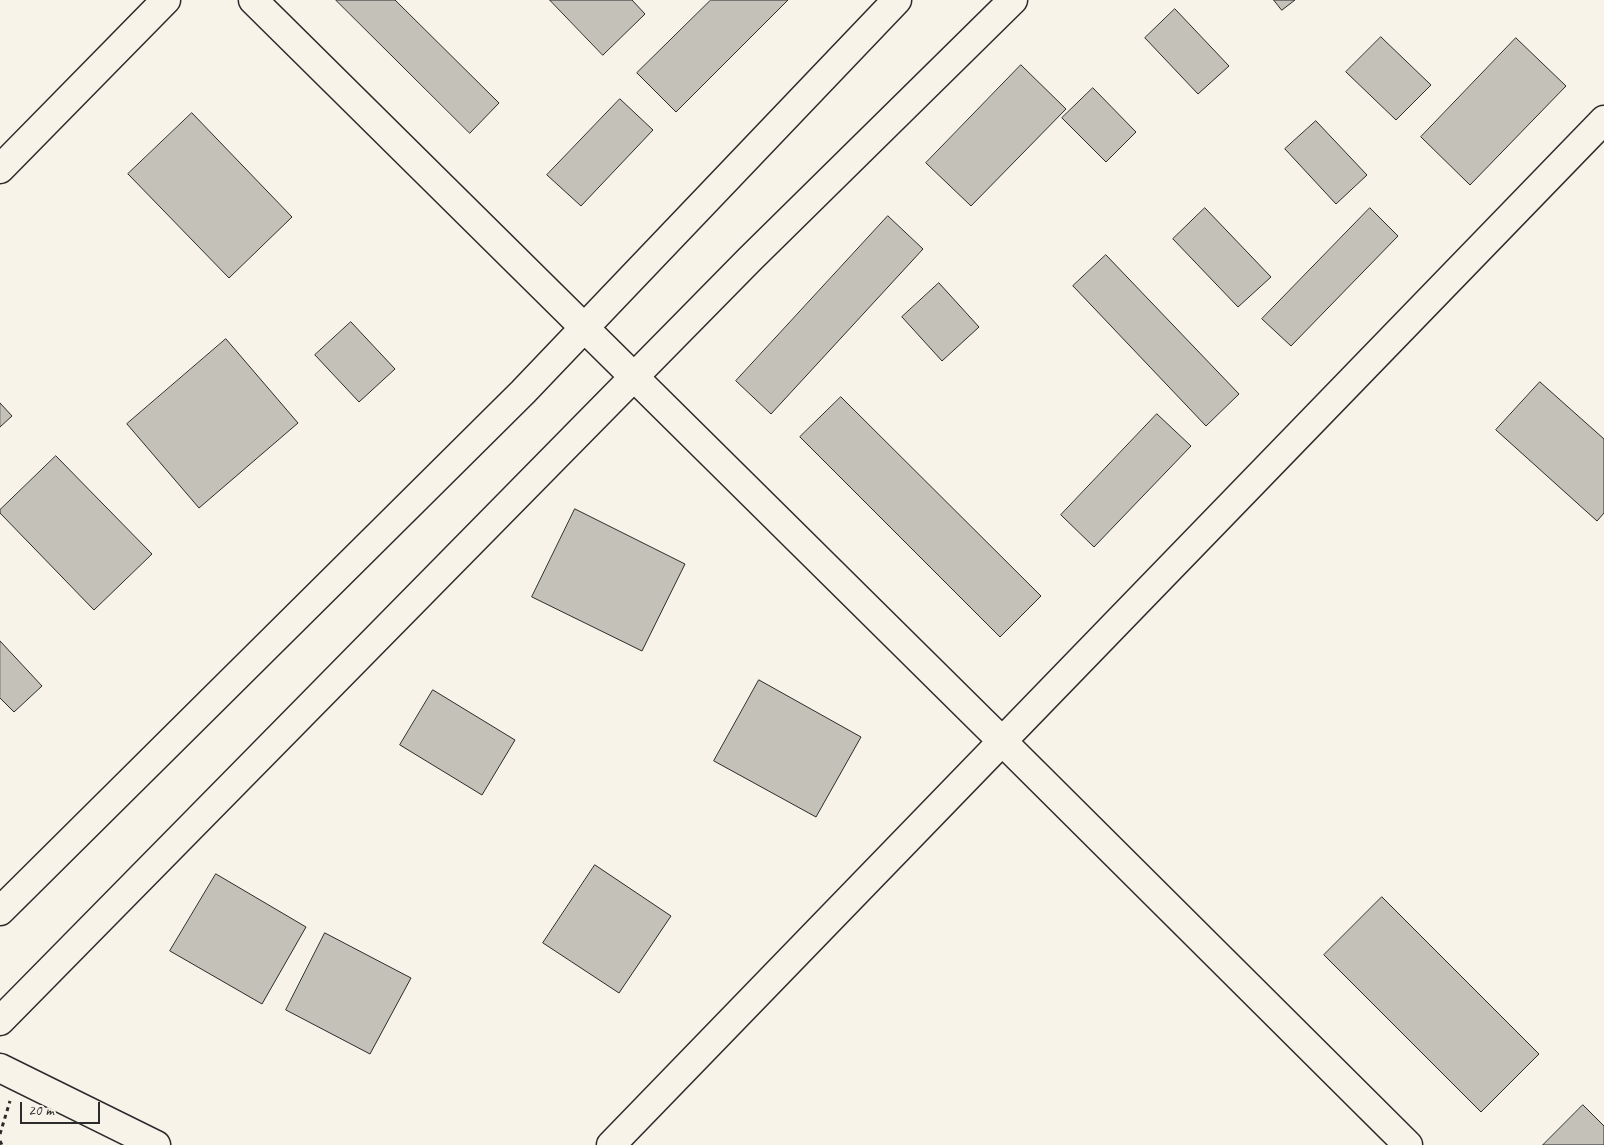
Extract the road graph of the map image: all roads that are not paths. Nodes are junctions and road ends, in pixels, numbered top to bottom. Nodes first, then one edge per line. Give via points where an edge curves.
1 (166, 0) edge
2 (253, 0) edge
3 (897, 0) edge
4 (1013, 0) edge
5 (1604, 120) edge
6 (0, 169) edge
7 (584, 328) junction
8 (634, 377) junction
9 (1002, 740) junction
10 (0, 911) edge
11 (0, 1021) edge
12 (9, 1073) edge
13 (156, 1145) edge
14 (611, 1145) edge
15 (1408, 1145) edge

1 - 6 street
2 - 7 street
3 - 7 street
4 - 8 street
5 - 9 street
7 - 8 street
7 - 10 street
8 - 9 street
8 - 11 street
9 - 14 street
9 - 15 street
12 - 13 street

